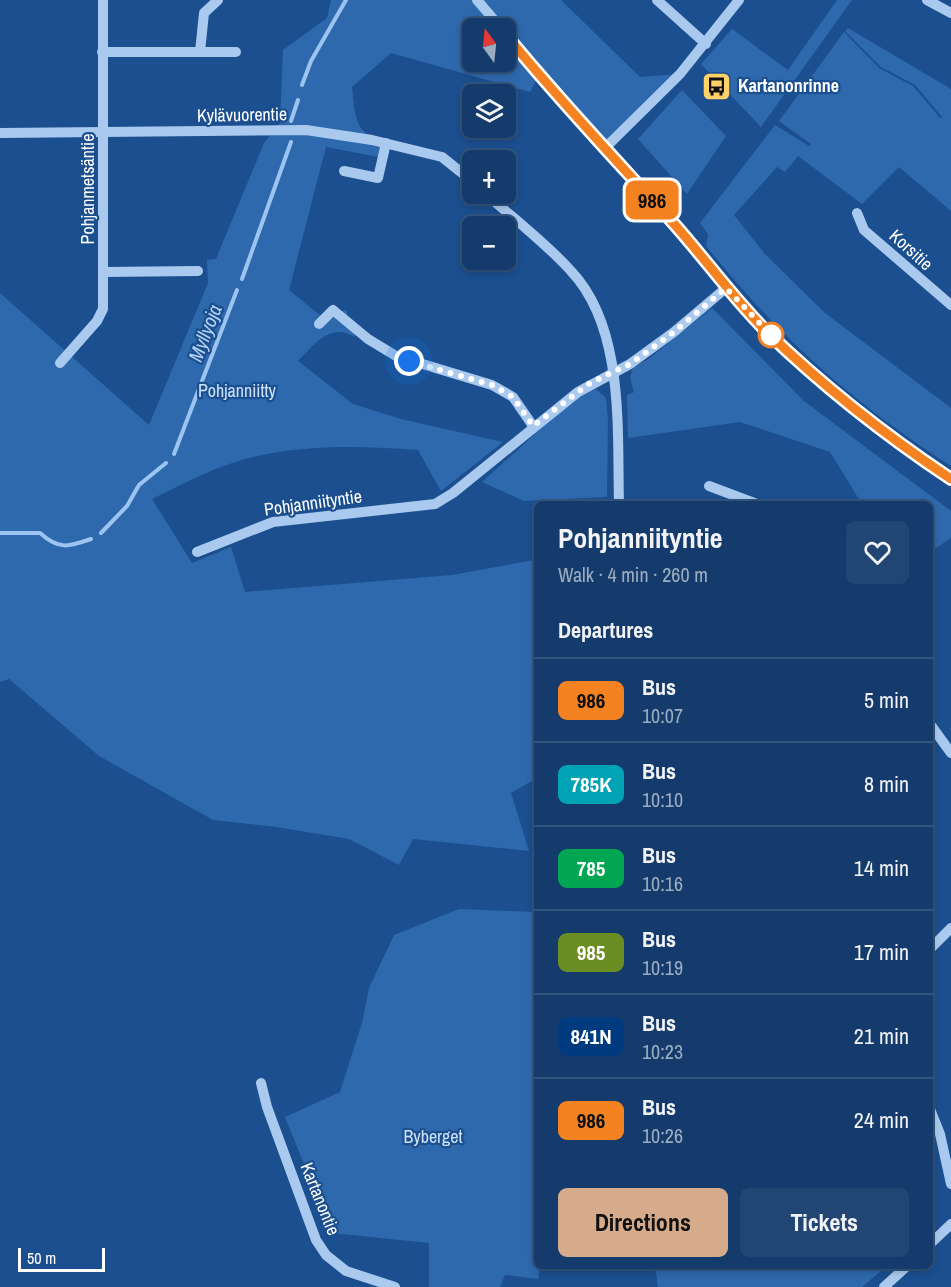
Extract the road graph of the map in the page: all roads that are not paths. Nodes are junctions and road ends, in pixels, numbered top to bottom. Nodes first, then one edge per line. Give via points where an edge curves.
1 (103, 0) edge
2 (218, 0) edge
3 (477, 0) edge
4 (657, 0) edge
5 (739, 0) edge
6 (927, 0) edge
7 (951, 13) edge
8 (492, 18) edge
9 (706, 44) junction
10 (516, 47) edge
11 (102, 52) junction
12 (200, 52) junction
13 (236, 52) dead end
14 (0, 134) edge
15 (105, 134) junction
16 (386, 143) junction
17 (605, 148) junction
18 (344, 171) dead end
19 (462, 173) edge
20 (497, 204) edge
21 (857, 213) dead end
22 (198, 271) dead end
23 (104, 272) junction
24 (726, 288) junction
25 (951, 305) edge
26 (319, 324) dead end
27 (60, 363) dead end
28 (611, 373) junction
29 (533, 426) junction
30 (951, 479) edge
31 (709, 486) dead end
32 (619, 501) edge
33 (749, 501) edge
34 (197, 552) dead end
35 (933, 728) edge
36 (951, 753) edge
37 (951, 928) edge
38 (934, 949) edge
39 (261, 1083) dead end
40 (933, 1116) edge
41 (951, 1184) edge
42 (951, 1224) edge
43 (933, 1241) edge
44 (904, 1269) edge
45 (395, 1287) edge
46 (884, 1287) edge

1 - 11 street, Pohjanmetsäntie
2 - 12 street via 204,14
3 - 8 street
4 - 9 street
5 - 9 street
6 - 7 street
9 - 17 street via 653,103
10 - 17 street
11 - 12 street
11 - 15 street, Pohjanmetsäntie
12 - 13 street
14 - 15 street, Kylävuorentie
15 - 16 street, Kylävuorentie via 306,130
15 - 23 street, Pohjanmetsäntie
16 - 18 street via 378,178
16 - 19 street, Kylävuorentie via 442,157
17 - 24 street
20 - 28 street via 583,285 609,344
21 - 25 street, Korsitie via 864,230
22 - 23 street
23 - 27 street, Pohjanmetsäntie via 103,309
24 - 28 street, Pohjanniityntie via 674,332
24 - 30 street via 830,390 889,438
26 - 29 street via 333,310 396,357 492,385 513,397
28 - 29 street, Pohjanniityntie via 590,383
28 - 32 street via 617,394
29 - 34 street, Pohjanniityntie via 435,504 273,522
31 - 33 street
35 - 36 street
37 - 38 street
39 - 45 street, Kartanontie via 316,1240 326,1255 346,1270
40 - 41 street
42 - 43 street
44 - 46 street

